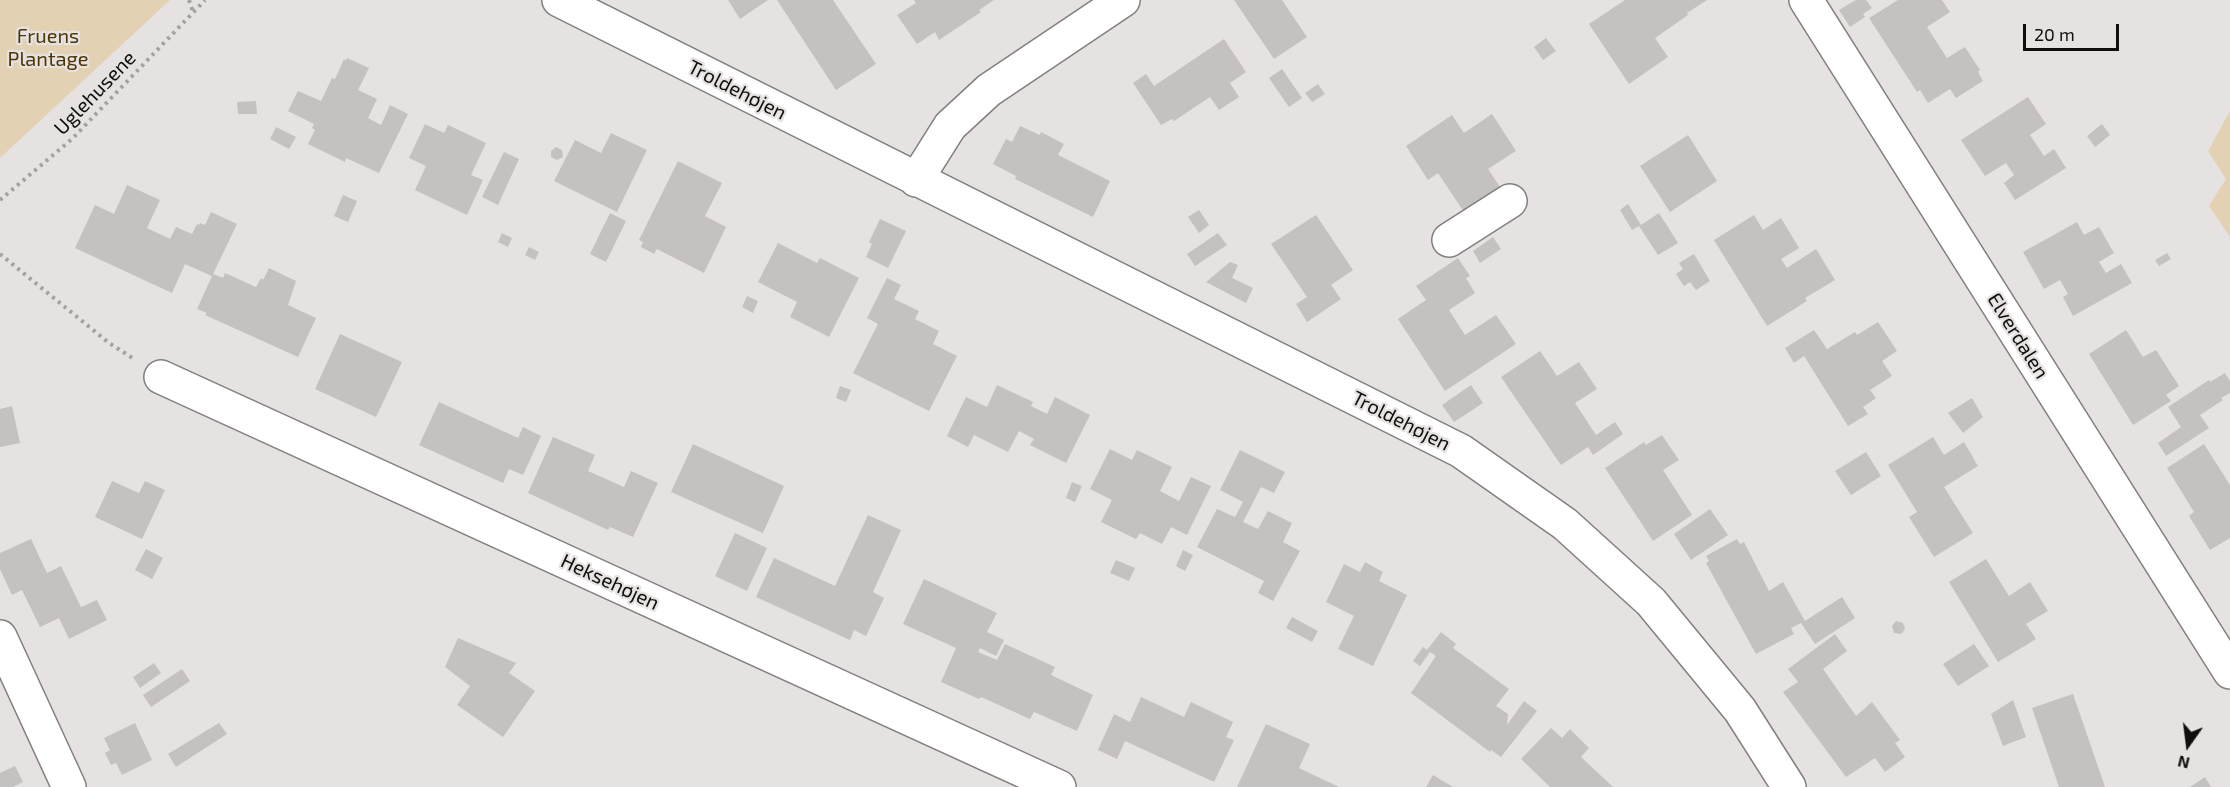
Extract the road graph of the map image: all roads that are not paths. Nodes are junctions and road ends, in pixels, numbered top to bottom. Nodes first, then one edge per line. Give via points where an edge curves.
1 (559, 0) edge
2 (1123, 0) edge
3 (1806, 0) edge
4 (916, 180) junction
5 (1510, 201) dead end
6 (1449, 240) dead end
7 (161, 377) road end
8 (0, 637) edge
9 (2230, 672) edge
10 (69, 787) edge
11 (1059, 787) edge
12 (1789, 787) edge

1 - 4 street, Troldehøjen
2 - 4 street via 989,90 950,126
3 - 9 street, Elverdalen
4 - 12 street, Troldehøjen via 1461,451 1565,525 1651,602 1740,710
5 - 6 street
7 - 11 street, Heksehøjen
8 - 10 street

